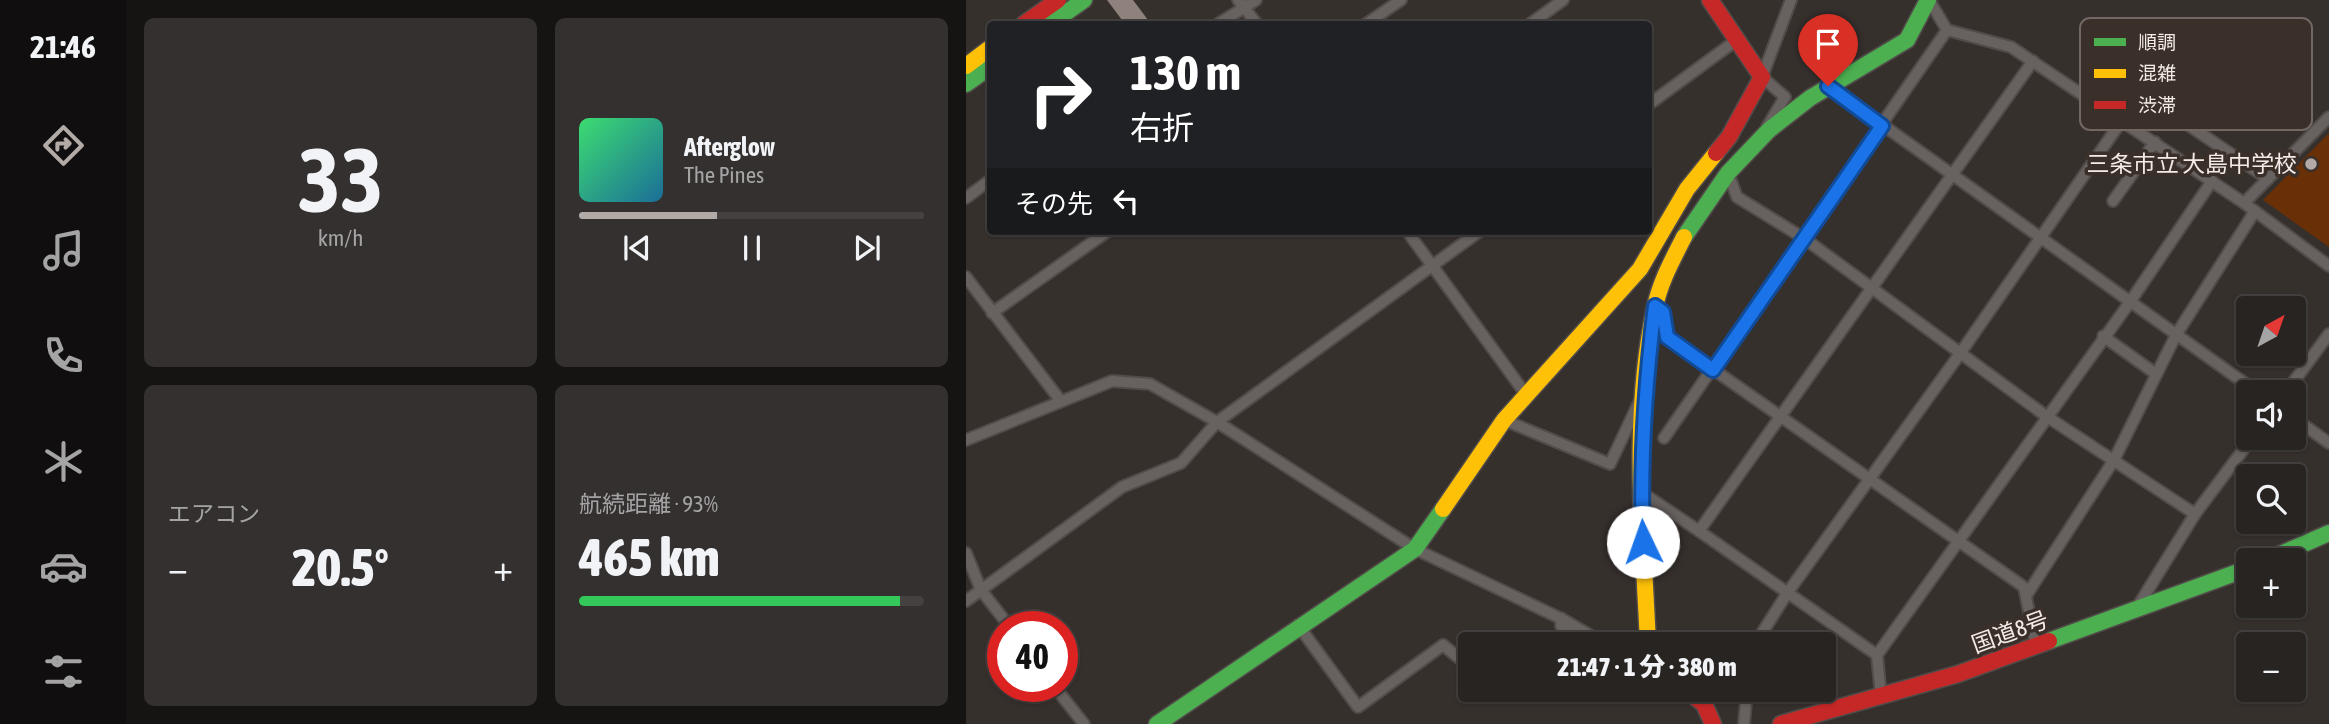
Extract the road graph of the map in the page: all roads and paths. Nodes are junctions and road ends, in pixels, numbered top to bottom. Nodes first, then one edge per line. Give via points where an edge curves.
1 (1058, 0) edge
2 (1084, 0) edge
3 (1256, 0) edge
4 (1401, 0) edge
5 (1563, 0) edge
6 (1710, 0) edge
7 (1791, 0) edge
8 (1929, 0) edge
9 (1241, 4) edge
10 (1028, 21) edge
11 (1054, 21) edge
12 (1221, 21) edge
13 (1255, 21) edge
14 (1370, 21) edge
15 (1534, 21) edge
16 (1947, 30) junction
17 (1738, 39) junction
18 (987, 50) edge
19 (2033, 61) junction
20 (966, 66) edge
21 (987, 69) edge
22 (1762, 77) junction
23 (966, 84) edge
24 (1828, 86) junction
25 (2080, 92) edge
26 (1652, 102) edge
27 (2329, 117) edge
28 (1882, 126) junction
29 (2115, 130) edge
30 (2137, 130) edge
31 (2196, 130) edge
32 (1761, 139) junction
33 (2155, 142) junction
34 (1728, 173) junction
35 (1952, 176) junction
36 (2268, 178) junction
37 (2212, 181) junction
38 (987, 182) edge
39 (966, 198) edge
40 (2113, 201) dead end
41 (2244, 203) junction
42 (2255, 211) junction
43 (1102, 235) edge
44 (1410, 235) edge
45 (1475, 235) edge
46 (2039, 238) junction
47 (1805, 239) junction
48 (2329, 266) edge
49 (1432, 267) junction
50 (966, 277) edge
51 (1872, 290) junction
52 (2130, 302) junction
53 (1655, 306) junction
54 (992, 313) junction
55 (2329, 334) edge
56 (2176, 335) junction
57 (2103, 336) junction
58 (1959, 355) junction
59 (1713, 370) junction
60 (2157, 374) junction
61 (2240, 380) edge
62 (2295, 380) edge
63 (1644, 393) junction
64 (1527, 396) junction
65 (1060, 400) junction
66 (2046, 416) junction
67 (1782, 417) junction
68 (1504, 420) junction
69 (1217, 422) junction
70 (2306, 427) edge
71 (1664, 438) dead end
72 (966, 440) edge
73 (2329, 443) edge
74 (2243, 450) edge
75 (2114, 460) junction
76 (1869, 479) junction
77 (1641, 492) junction
78 (2195, 514) junction
79 (1699, 531) junction
80 (2329, 533) edge
81 (1959, 542) junction
82 (2295, 548) edge
83 (1415, 549) junction
84 (966, 553) edge
85 (2236, 573) edge
86 (981, 590) junction
87 (1788, 593) junction
88 (2026, 596) junction
89 (966, 601) edge
90 (2135, 610) junction
91 (997, 611) edge
92 (1560, 618) junction
93 (1298, 625) junction
94 (1569, 632) edge
95 (1584, 632) edge
96 (1647, 632) edge
97 (1763, 632) edge
98 (2036, 647) junction
99 (1877, 655) junction
100 (1458, 657) edge
101 (1881, 696) junction
102 (1067, 702) edge
103 (1702, 702) edge
104 (1746, 702) edge
105 (1084, 724) edge
106 (1157, 724) edge
107 (1713, 724) edge
108 (1744, 724) edge
109 (1781, 724) edge

1 - 10 main road
2 - 11 main road
3 - 9 street
4 - 14 street
5 - 15 street
6 - 17 main road
7 - 22 street
8 - 16 street
8 - 24 main road via 1907,40
9 - 12 street
9 - 13 street
16 - 19 street via 2011,47
16 - 28 street
17 - 22 main road
17 - 26 street
18 - 20 main road
19 - 25 street
19 - 35 street
21 - 23 main road
22 - 32 street via 1785,97
22 - 64 main road via 1729,137 1687,189 1640,269
24 - 28 street
24 - 32 main road
27 - 36 street
28 - 35 street
28 - 47 street
29 - 46 street
30 - 33 street
31 - 36 street
32 - 34 main road
33 - 37 street
33 - 40 street
34 - 47 street via 1737,197
34 - 53 main road via 1686,232
35 - 46 street
35 - 51 street
36 - 41 street
37 - 41 street
37 - 52 street
38 - 39 street
41 - 42 street
42 - 48 street
42 - 56 street
43 - 54 street
44 - 49 street
45 - 49 street
46 - 52 street
46 - 58 street
47 - 51 street
47 - 59 street
49 - 64 street
49 - 69 street
50 - 54 street
51 - 58 street
51 - 67 street
52 - 56 street
52 - 57 street
53 - 59 street via 1663,312 1667,337
53 - 63 main road
54 - 65 street
55 - 62 street
56 - 60 street
56 - 61 street
57 - 60 street
57 - 66 street
58 - 66 street
58 - 76 street
59 - 67 street
59 - 71 street
60 - 75 street
63 - 68 street via 1610,464
63 - 77 main road
64 - 68 main road
65 - 69 street via 1112,381 1132,381 1150,384
65 - 72 street
66 - 75 street
66 - 81 street
67 - 76 street
67 - 79 street
68 - 83 main road
69 - 83 street
69 - 86 street via 1181,463 1122,487
70 - 73 street
74 - 78 street
75 - 78 street
75 - 88 street
76 - 81 street
76 - 87 street
77 - 79 street
77 - 96 main road
78 - 90 street
79 - 87 street
80 - 82 main road
81 - 88 street via 2024,587
81 - 99 street
83 - 92 street
83 - 93 main road
84 - 86 street
85 - 90 main road, 国道8号
86 - 89 street
86 - 91 street
87 - 97 street
87 - 99 street
88 - 98 street
90 - 98 main road, 国道8号
92 - 94 street
92 - 95 street
93 - 100 street via 1358,707 1443,645
93 - 106 main road
98 - 101 main road, 国道8号
99 - 101 street
101 - 109 main road, 国道8号
102 - 105 street
103 - 107 main road
104 - 108 street

